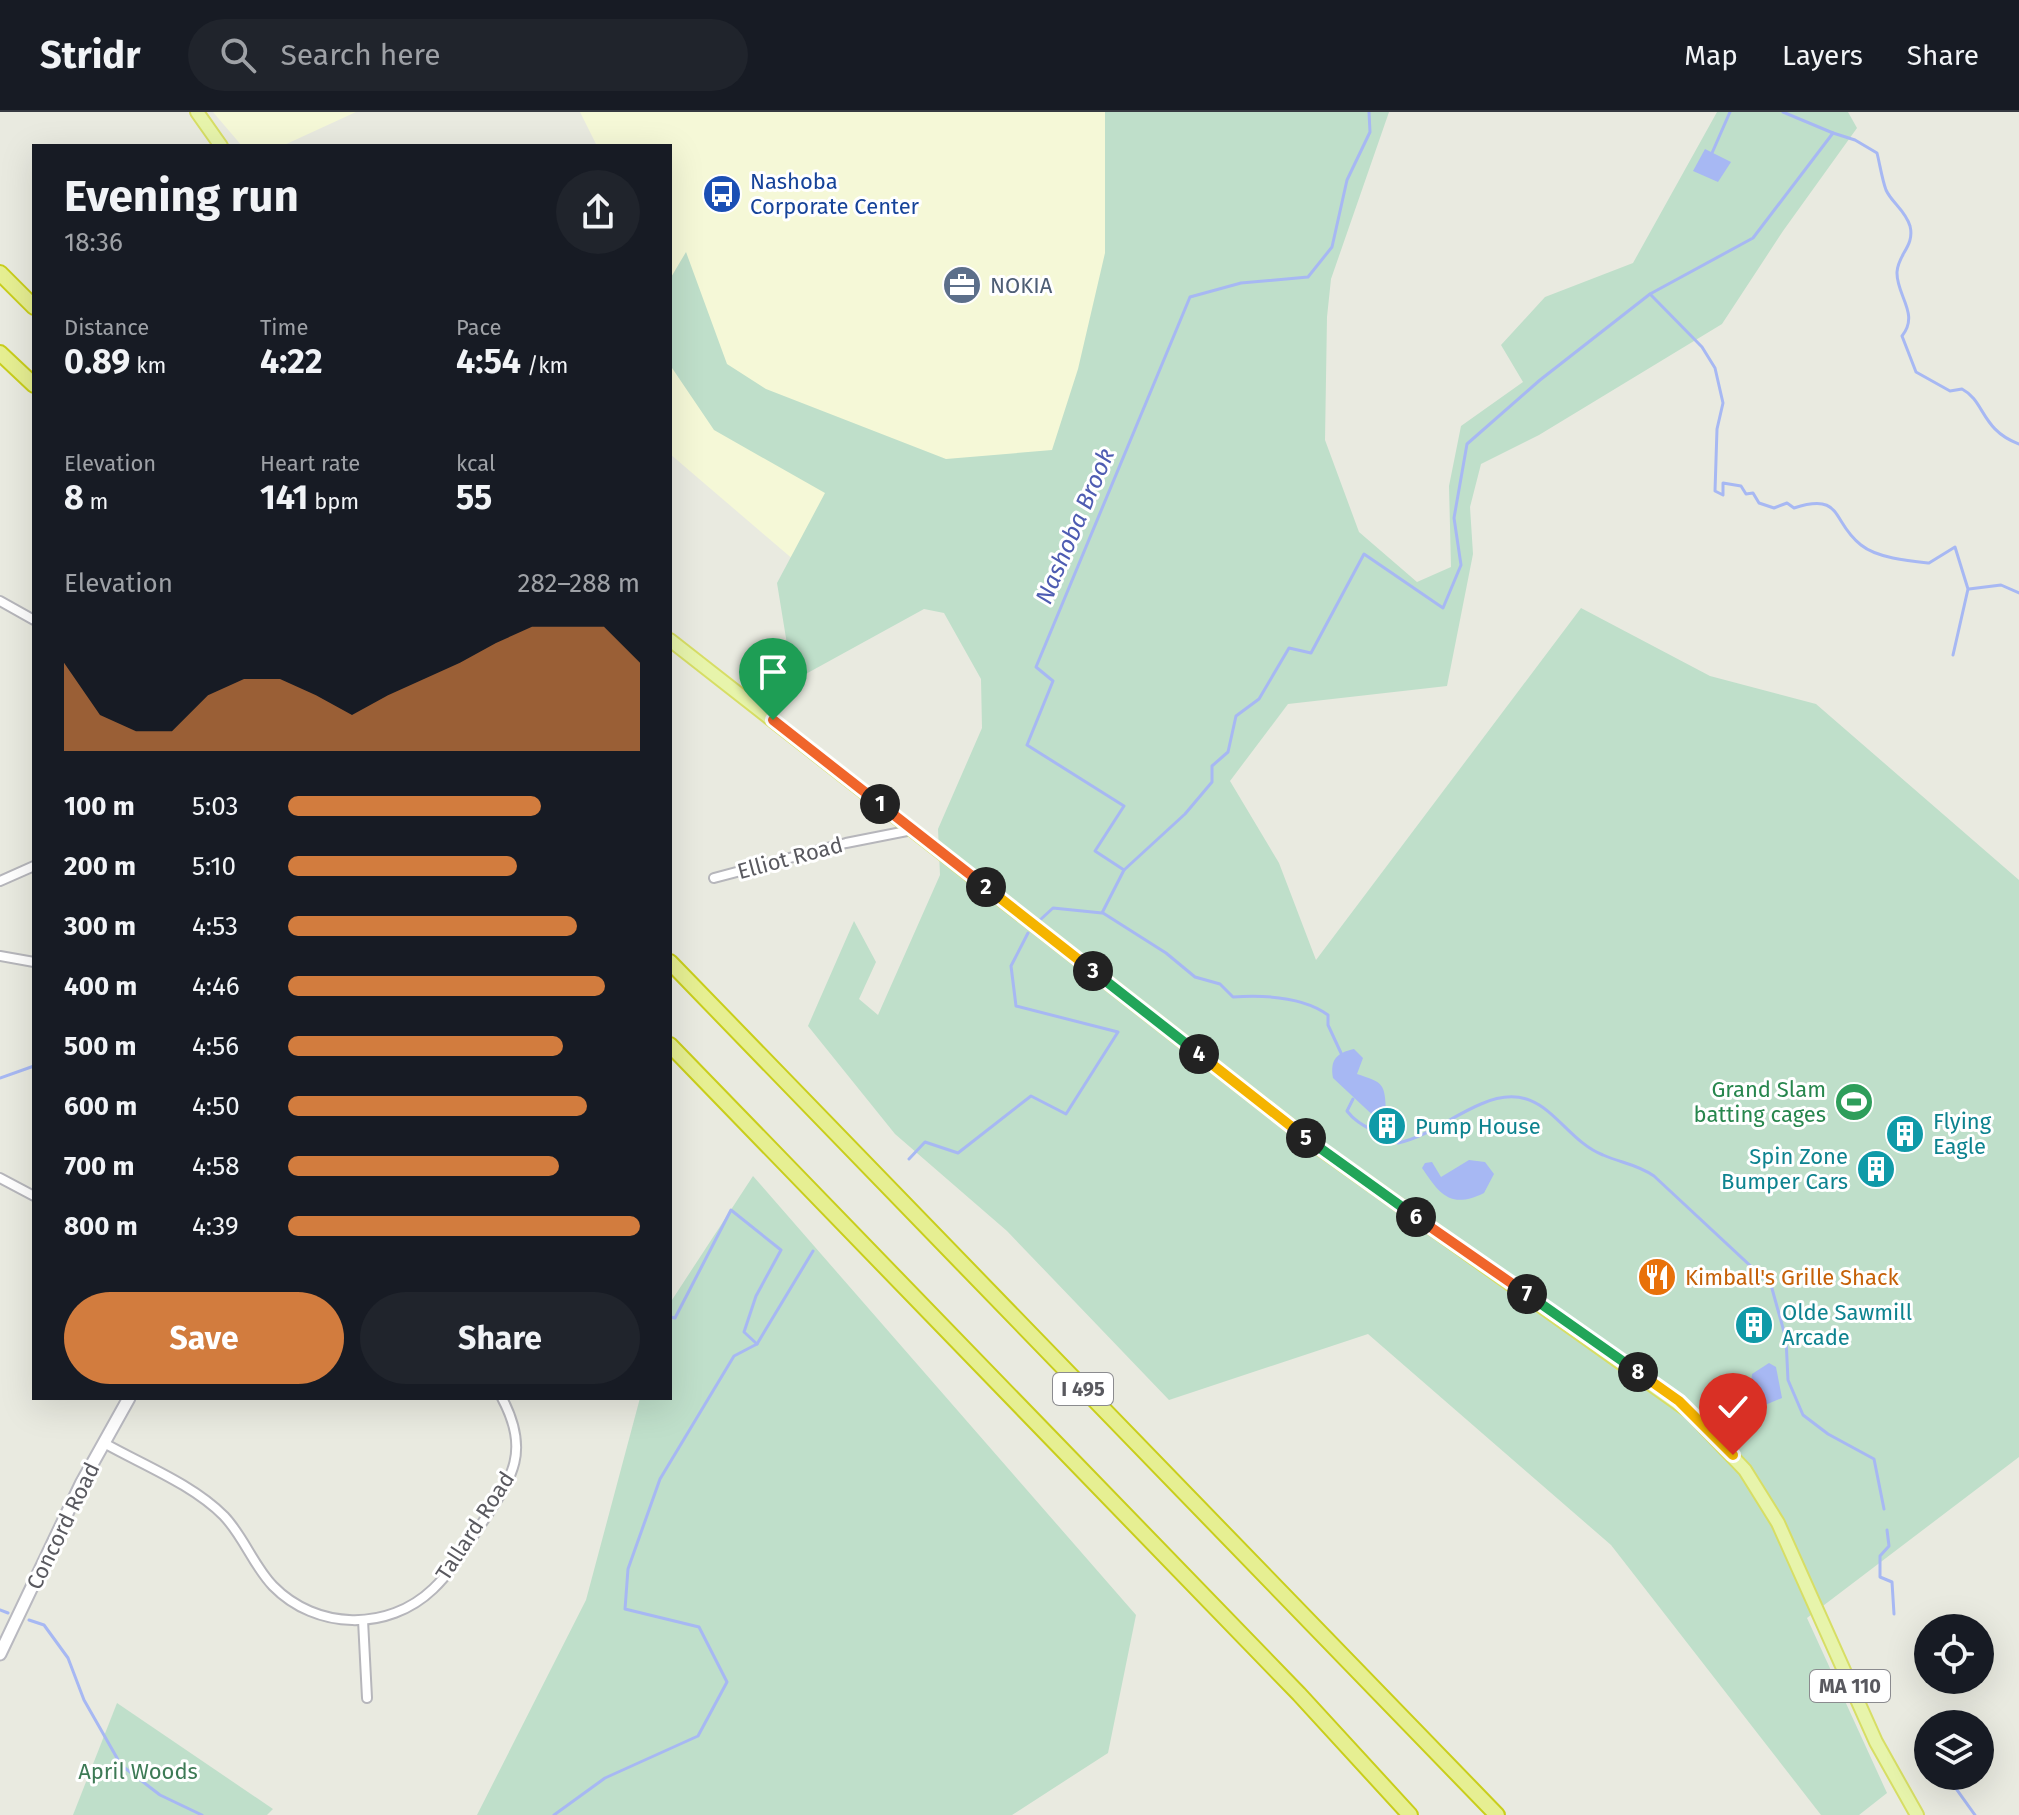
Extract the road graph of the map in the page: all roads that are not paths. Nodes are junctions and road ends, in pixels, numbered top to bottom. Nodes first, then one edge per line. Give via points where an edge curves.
1 (197, 112) edge
2 (220, 144) edge
3 (0, 273) edge
4 (32, 305) edge
5 (0, 353) edge
6 (32, 383) edge
7 (0, 601) edge
8 (32, 619) edge
9 (672, 642) edge
10 (913, 830) junction
11 (32, 867) edge
12 (714, 878) dead end
13 (0, 881) edge
14 (0, 956) edge
15 (32, 962) edge
16 (672, 964) edge
17 (672, 1047) edge
18 (0, 1178) edge
19 (32, 1195) edge
20 (128, 1400) edge
21 (503, 1400) edge
22 (104, 1443) junction
23 (363, 1620) junction
24 (0, 1654) edge
25 (367, 1698) dead end
26 (1410, 1815) edge
27 (1497, 1815) edge
28 (1917, 1815) edge

1 - 2 main road
3 - 4 highway
5 - 6 highway
7 - 8 street
9 - 10 main road, MA 110
10 - 12 street, Elliot Road
10 - 28 main road, MA 110 via 1327,1154 1665,1391 1722,1442 1778,1523 1876,1742
11 - 13 street
14 - 15 street
16 - 27 highway, I 495
17 - 26 highway, I 495
18 - 19 street
20 - 22 main road, Concord Road
21 - 23 street, Tallard Road via 518,1444 513,1472 494,1505 432,1590 400,1611
22 - 23 street, Tallard Road via 211,1505 233,1526 271,1584 290,1600 325,1617
22 - 24 main road, Concord Road
23 - 25 street

